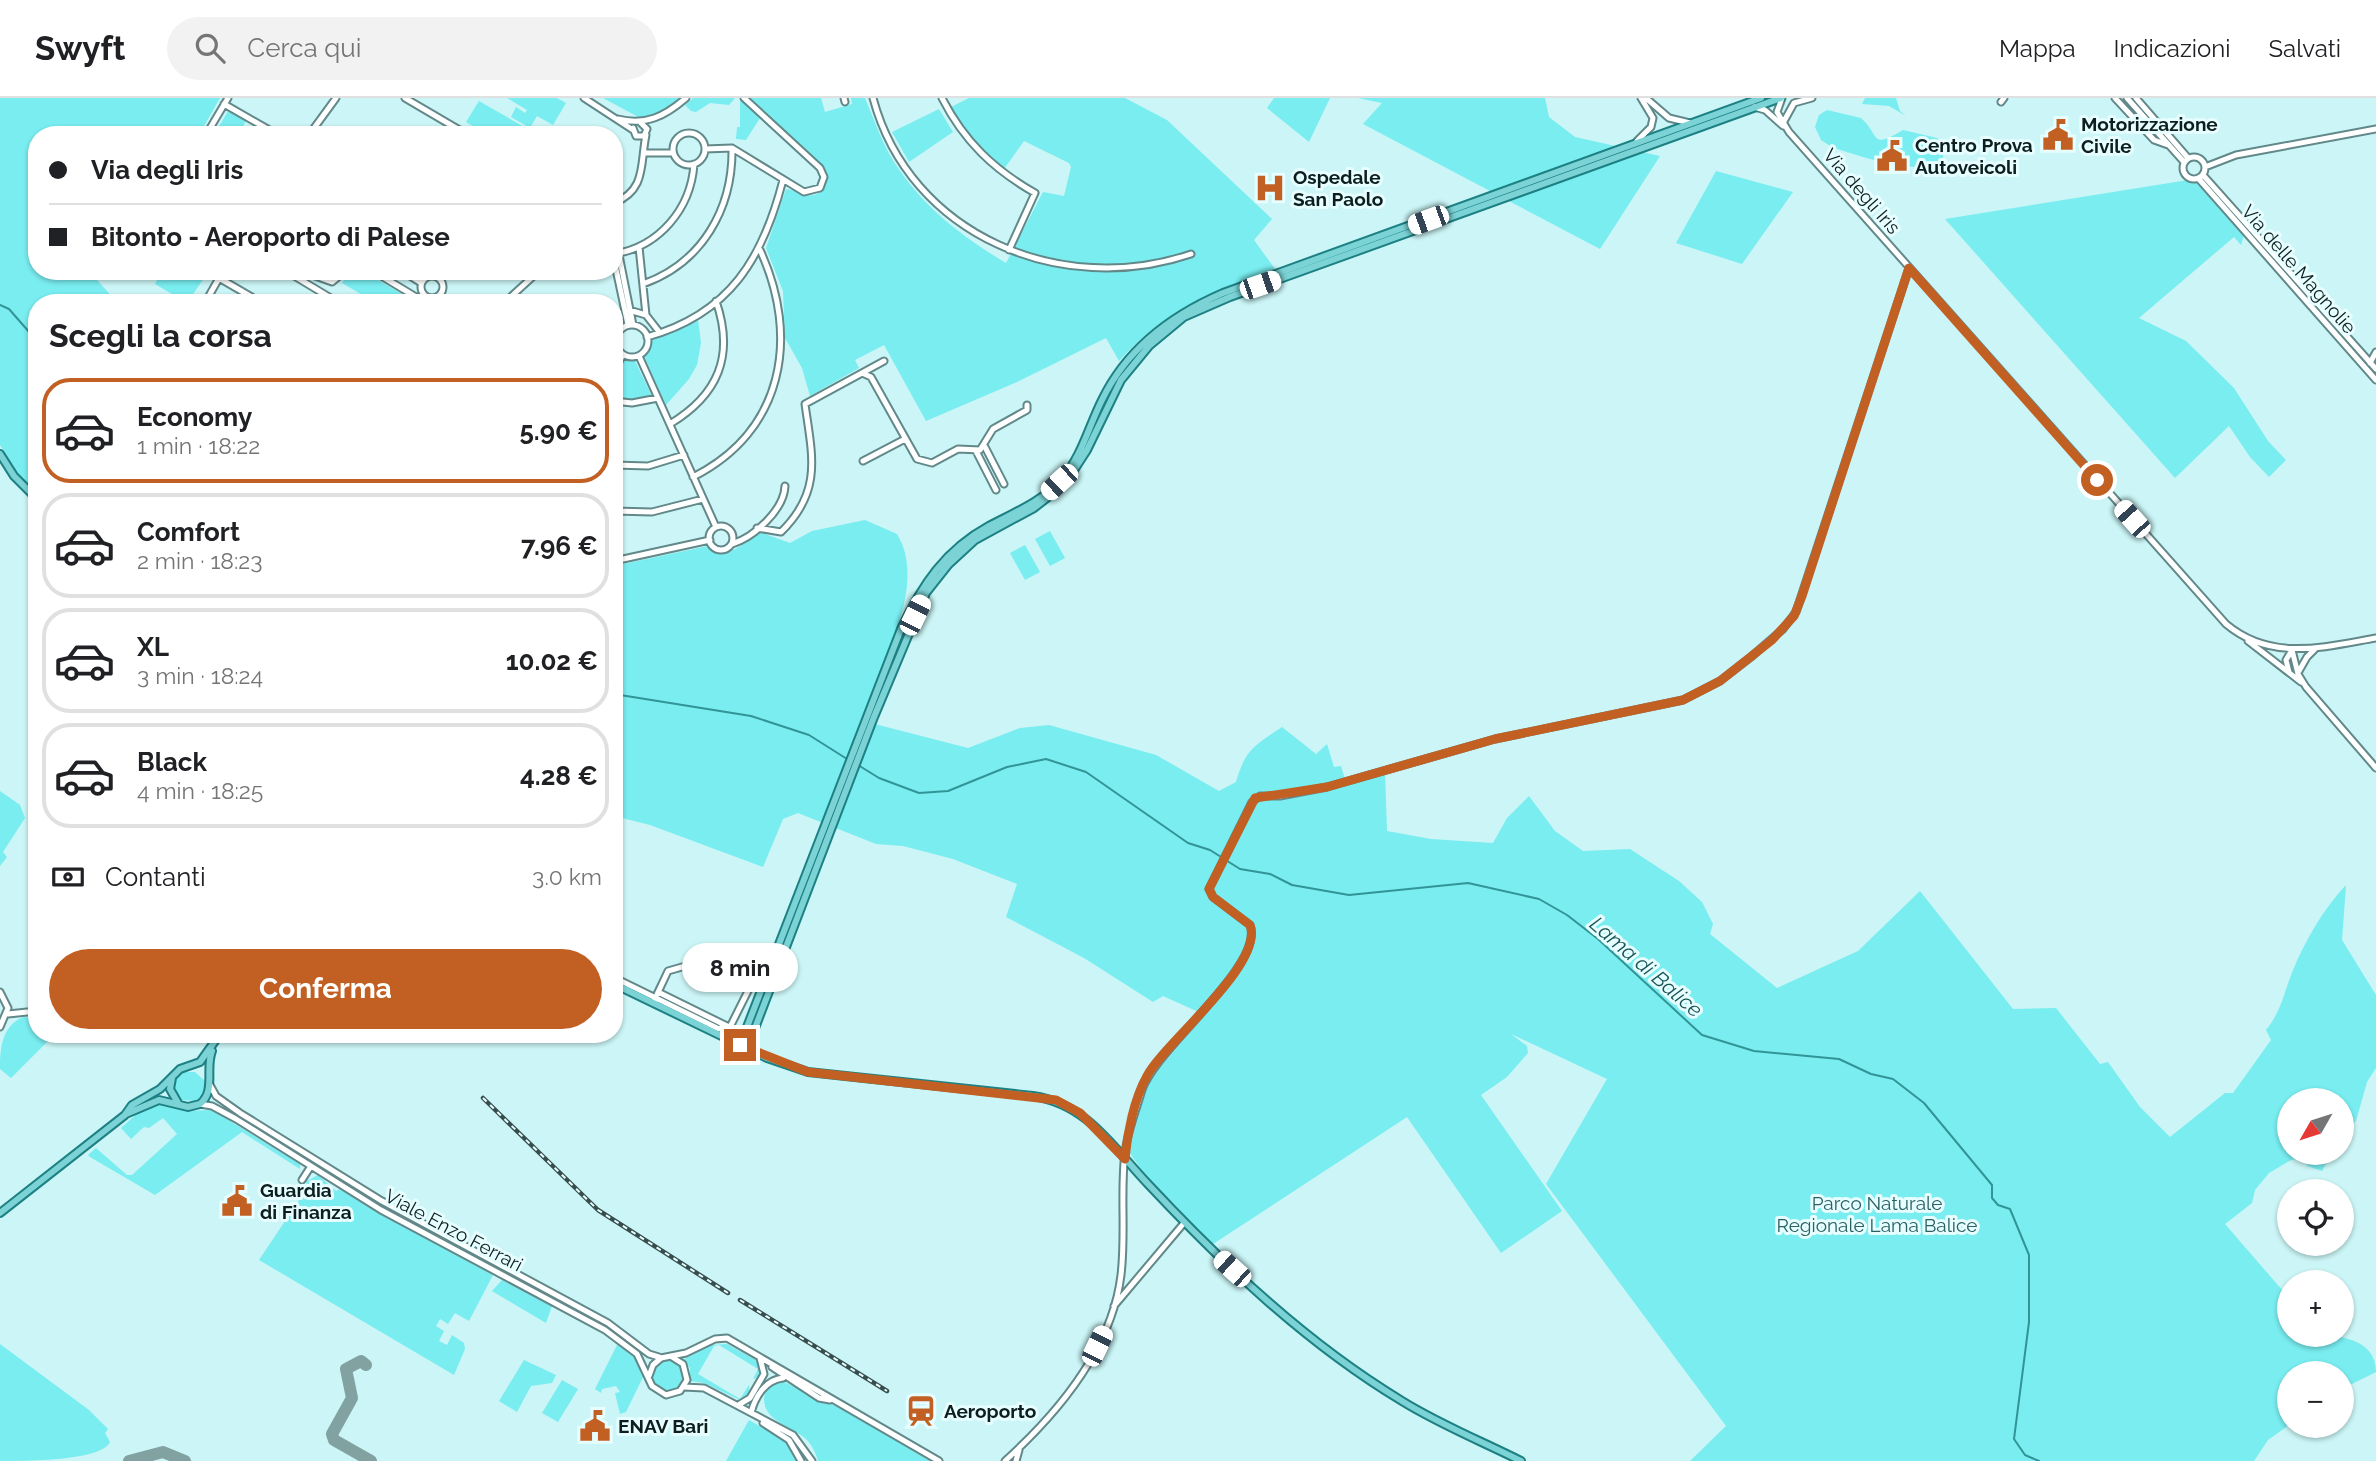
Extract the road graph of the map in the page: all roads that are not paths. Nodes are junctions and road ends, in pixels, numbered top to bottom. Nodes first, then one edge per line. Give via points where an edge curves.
1 (336, 98) edge
2 (405, 98) edge
3 (584, 98) edge
4 (687, 98) edge
5 (744, 98) edge
6 (873, 98) edge
7 (942, 98) edge
8 (1643, 98) edge
9 (1747, 98) edge
10 (1761, 98) edge
11 (1782, 98) edge
12 (1812, 98) edge
13 (2115, 98) edge
14 (2127, 98) edge
15 (2136, 98) edge
16 (226, 101) edge
17 (1742, 104) junction
18 (1751, 107) junction
19 (662, 115) junction
20 (618, 119) junction
21 (639, 123) junction
22 (1690, 123) junction
23 (1783, 123) junction
24 (211, 126) edge
25 (264, 126) edge
26 (316, 126) edge
27 (453, 126) edge
28 (2376, 129) edge
29 (633, 130) junction
30 (1789, 132) junction
31 (647, 133) junction
32 (2168, 145) junction
33 (732, 148) junction
34 (705, 149) junction
35 (1623, 149) junction
36 (673, 152) junction
37 (644, 153) junction
38 (2186, 160) junction
39 (2202, 160) junction
40 (2215, 161) junction
41 (694, 164) junction
42 (2205, 167) junction
43 (2200, 176) junction
44 (783, 180) junction
45 (623, 198) edge
46 (639, 247) junction
47 (760, 250) junction
48 (1009, 250) junction
49 (623, 252) edge
50 (1191, 254) dead end
51 (1909, 268) junction
52 (222, 280) edge
53 (301, 280) edge
54 (386, 280) edge
55 (416, 280) edge
56 (424, 280) edge
57 (529, 280) edge
58 (623, 280) edge
59 (421, 283) junction
60 (643, 284) junction
61 (247, 294) edge
62 (324, 294) edge
63 (406, 294) edge
64 (423, 294) edge
65 (513, 294) edge
66 (623, 294) edge
67 (716, 301) junction
68 (629, 310) junction
69 (646, 315) junction
70 (631, 325) junction
71 (623, 329) edge
72 (660, 333) junction
73 (647, 337) junction
74 (2376, 352) edge
75 (623, 355) edge
76 (639, 356) junction
77 (884, 361) dead end
78 (2372, 367) edge
79 (861, 373) junction
80 (2376, 380) edge
81 (658, 398) junction
82 (623, 402) edge
83 (1027, 405) dead end
84 (670, 424) junction
85 (905, 439) junction
86 (985, 447) junction
87 (976, 450) junction
88 (0, 454) edge
89 (684, 455) junction
90 (863, 461) dead end
91 (623, 466) edge
92 (693, 477) junction
93 (1004, 484) dead end
94 (785, 486) dead end
95 (28, 490) edge
96 (996, 490) dead end
97 (704, 499) junction
98 (623, 511) edge
99 (716, 527) junction
100 (757, 528) junction
101 (710, 540) junction
102 (732, 544) junction
103 (623, 559) edge
104 (2236, 632) junction
105 (2376, 638) edge
106 (2316, 649) junction
107 (2292, 650) junction
108 (2290, 674) junction
109 (2298, 674) junction
110 (2306, 687) junction
111 (871, 715) junction
112 (2376, 768) edge
113 (833, 816) junction
114 (623, 982) edge
115 (623, 987) edge
116 (0, 992) edge
117 (655, 998) junction
118 (28, 1012) edge
119 (8, 1014) junction
120 (0, 1027) edge
121 (214, 1043) edge
122 (216, 1043) edge
123 (740, 1045) junction
124 (747, 1049) junction
125 (190, 1066) junction
126 (173, 1076) junction
127 (209, 1082) junction
128 (180, 1104) junction
129 (200, 1104) junction
130 (124, 1115) junction
131 (1125, 1159) junction
132 (311, 1166) junction
133 (302, 1180) dead end
134 (0, 1213) edge
135 (1184, 1223) junction
136 (1114, 1306) junction
137 (672, 1357) junction
138 (662, 1358) junction
139 (760, 1358) junction
140 (772, 1367) junction
141 (649, 1376) junction
142 (786, 1378) junction
143 (684, 1387) junction
144 (725, 1399) junction
145 (836, 1402) junction
146 (737, 1404) junction
147 (752, 1412) junction
148 (1019, 1450) junction
149 (801, 1461) edge
150 (812, 1461) edge
151 (939, 1461) edge
152 (1005, 1461) edge
153 (1016, 1461) edge
154 (1521, 1461) edge

1 - 26 street
2 - 27 street
3 - 20 street
4 - 19 street
5 - 44 street via 820,168 824,177 820,188 810,193
6 - 48 street via 894,147 921,186 961,222
7 - 48 street via 966,139 983,157 1035,192
8 - 22 street via 1669,118
8 - 35 street via 1651,111 1651,128
9 - 17 street
10 - 17 main road
11 - 18 main road
11 - 23 street via 1777,106
12 - 23 street via 1794,103
13 - 32 street via 2154,140
14 - 32 street
15 - 38 street
16 - 24 street
16 - 25 street
17 - 22 main road
18 - 30 street via 1765,110
18 - 111 main road via 1260,285 1169,327 1121,380 1065,484 1034,508 975,540 938,577 915,615
19 - 21 street
19 - 31 street
20 - 21 street
20 - 29 street
21 - 29 street
21 - 31 street
22 - 35 main road
23 - 30 street
28 - 40 street
29 - 31 street via 638,137
30 - 51 street, Via degli Iris
31 - 37 street
32 - 38 street
33 - 34 street
33 - 44 street
33 - 60 street via 728,191 709,235 683,263
34 - 36 street via 699,136 685,134 674,143
34 - 41 street
35 - 111 main road via 1223,293 1171,320 1144,341 1115,377 1082,449 1059,482 1030,505 963,542 931,575 901,629
36 - 37 street
36 - 41 street via 681,163
37 - 45 street via 638,184
38 - 39 street
38 - 43 street, Via delle Magnolie via 2186,176
39 - 40 street
39 - 42 street
40 - 42 street
41 - 46 street via 690,192 680,211 662,232
42 - 43 street
43 - 78 street, Via delle Magnolie
44 - 47 street via 772,225
46 - 49 street
46 - 60 street
47 - 67 street
47 - 92 street via 781,324 776,381 748,433 722,460
48 - 50 street via 1054,264 1106,270
51 - 104 street, Via degli Iris
51 - 131 street via 1789,623 1720,681 1683,700 1495,739 1327,787 1260,796 1252,802 1211,882 1211,895 1248,923 1252,939 1229,979 1147,1076
52 - 61 street
53 - 62 street
54 - 63 street
55 - 59 street
56 - 59 street
57 - 65 street
58 - 68 street
59 - 64 street
60 - 69 street
66 - 70 street
67 - 72 street
67 - 84 street via 725,336 716,379 705,397
68 - 69 street
68 - 70 street
69 - 72 street
70 - 71 street
70 - 73 street
72 - 73 street
73 - 76 street via 646,349
74 - 78 street
75 - 76 street
76 - 81 street
77 - 79 street
78 - 80 street, Via delle Magnolie
79 - 85 street via 871,377
79 - 100 street via 805,404 814,459 806,496 797,515 780,533
81 - 82 street
81 - 84 street
83 - 86 street via 1027,410 993,429
84 - 89 street
85 - 87 street via 923,462 932,463 958,449
85 - 90 street
86 - 87 street
86 - 93 street
87 - 96 street
88 - 95 main road
89 - 91 street via 648,466
89 - 92 street
92 - 97 street
94 - 100 street via 780,505
97 - 98 street via 652,512
97 - 99 street
99 - 101 street
99 - 102 street via 731,530
100 - 102 street
101 - 102 street via 722,550
101 - 103 street
104 - 107 street, Via degli Iris via 2265,645
104 - 108 street
105 - 106 street, Via degli Iris
106 - 107 street, Via degli Iris
106 - 109 street
107 - 108 street via 2286,660
107 - 109 street
108 - 110 street
109 - 110 street
110 - 112 street
111 - 113 main road
113 - 123 main road
113 - 124 main road
114 - 117 street
115 - 117 main road
116 - 119 street
117 - 117 street via 723,1029 730,1027 751,985 703,961 668,971
117 - 123 main road
118 - 119 street
119 - 120 street
121 - 125 main road via 204,1058
122 - 127 main road via 210,1055
123 - 124 main road
124 - 131 main road via 808,1072 1056,1100 1080,1113
125 - 126 main road
125 - 127 main road via 202,1071
126 - 128 main road via 171,1094
126 - 130 main road
127 - 129 main road via 207,1097
127 - 138 street, Viale Enzo Ferrari via 216,1096 240,1113 382,1201 608,1323 649,1354
128 - 129 main road
128 - 130 main road via 152,1101
129 - 132 street, Viale Enzo Ferrari via 236,1119
130 - 134 main road
131 - 135 main road
131 - 136 street via 1121,1272
132 - 133 street
132 - 141 street, Viale Enzo Ferrari via 381,1210 605,1330 637,1354
135 - 136 street
135 - 154 main road via 1293,1324 1349,1365 1402,1402
136 - 148 street via 1076,1381 1047,1422
137 - 138 street
137 - 139 street via 722,1338 734,1340
137 - 143 street via 686,1368
138 - 141 street
139 - 140 street
139 - 145 street
139 - 146 street via 764,1374 750,1398
140 - 142 street
140 - 145 street
141 - 143 street, Viale Enzo Ferrari via 654,1389 663,1394
142 - 145 street via 819,1398
142 - 147 street via 767,1384
143 - 144 street via 704,1388
144 - 146 street
144 - 149 street via 796,1446
145 - 151 street
146 - 147 street
147 - 150 street via 800,1441
148 - 152 street
148 - 153 street

